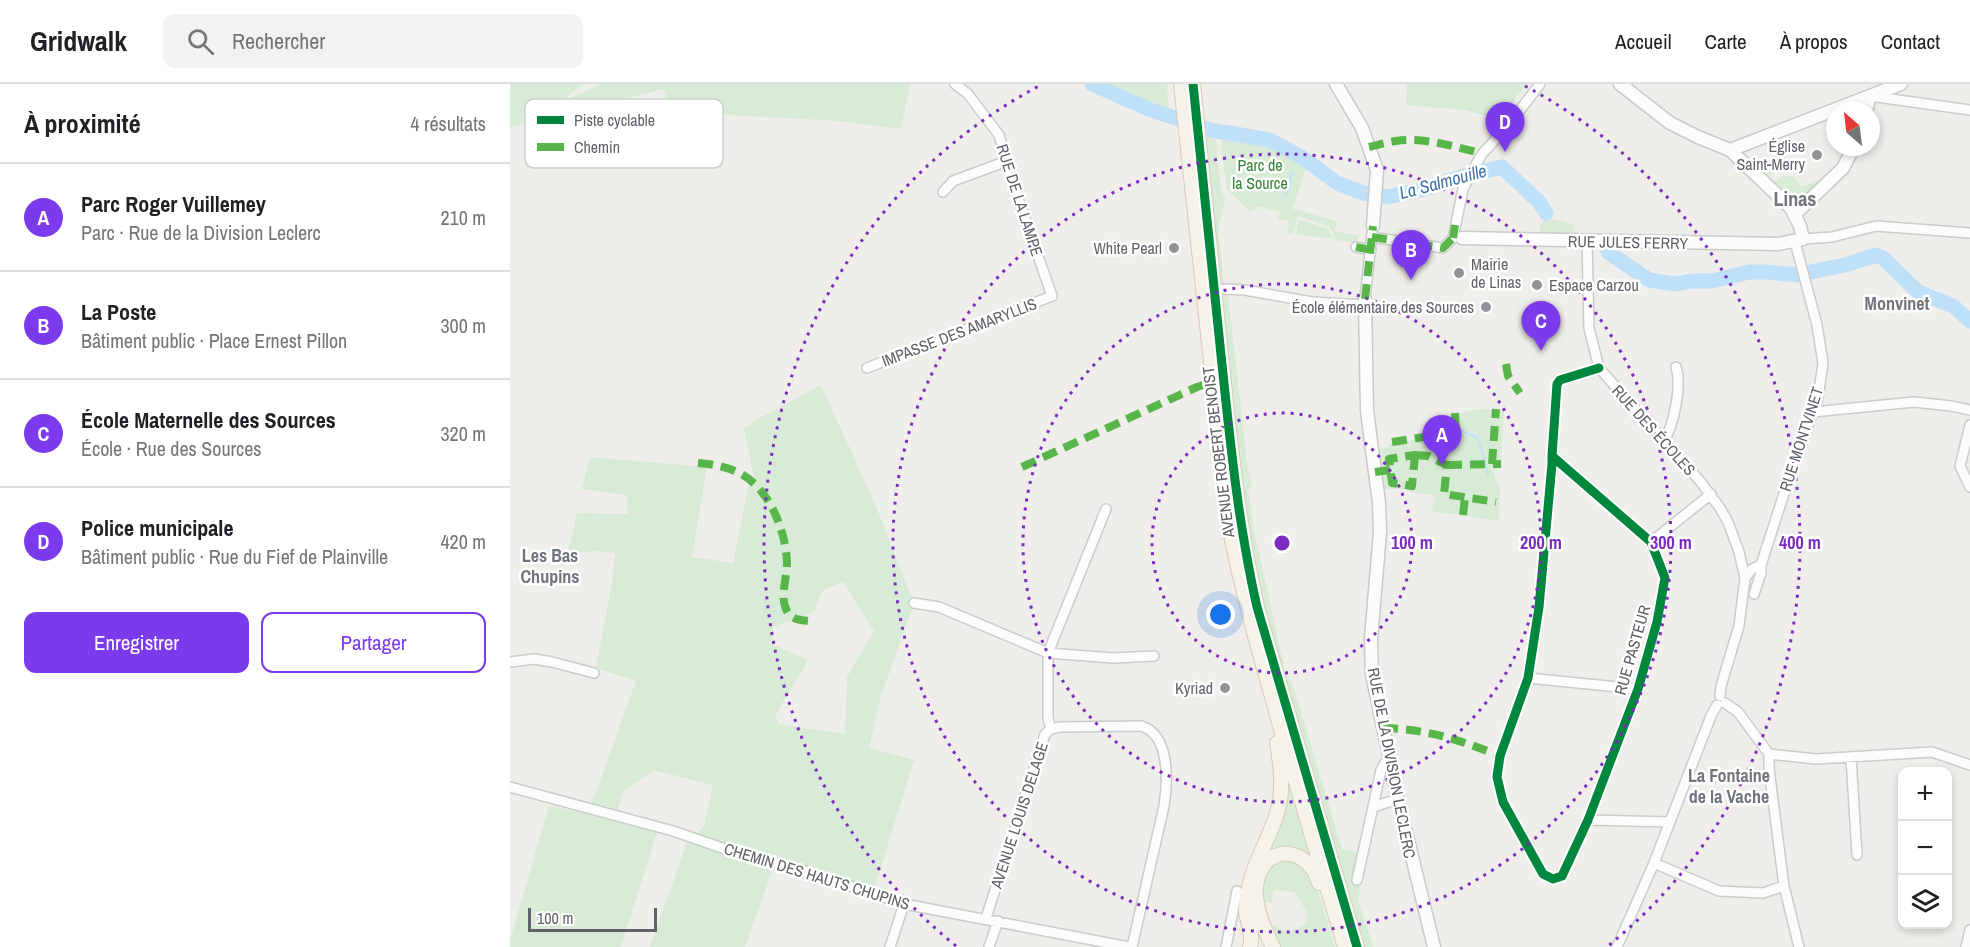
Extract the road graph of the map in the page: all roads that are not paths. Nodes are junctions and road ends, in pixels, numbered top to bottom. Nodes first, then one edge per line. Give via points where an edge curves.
1 (955, 84) edge
2 (1181, 84) edge
3 (1193, 84) edge
4 (1336, 84) edge
5 (1540, 84) edge
6 (1620, 84) edge
7 (1901, 84) edge
8 (1870, 96) junction
9 (1868, 102) edge
10 (1970, 110) edge
11 (1190, 112) junction
12 (1192, 134) junction
13 (1730, 150) junction
14 (1849, 156) edge
15 (1007, 161) junction
16 (943, 192) dead end
17 (1794, 215) junction
18 (1372, 232) junction
19 (1970, 233) edge
20 (1457, 238) junction
21 (1587, 240) junction
22 (1799, 241) junction
23 (1356, 248) dead end
24 (1371, 250) junction
25 (1224, 289) dead end
26 (1052, 296) joint
27 (1365, 302) junction
28 (1676, 367) dead end
29 (867, 368) dead end
30 (1599, 368) junction
31 (1970, 410) edge
32 (1813, 412) junction
33 (1970, 425) edge
34 (1664, 441) junction
35 (1552, 456) junction
36 (1966, 456) edge
37 (1970, 487) edge
38 (1710, 494) junction
39 (1106, 509) dead end
40 (1652, 542) junction
41 (1761, 565) junction
42 (1745, 578) junction
43 (1754, 594) dead end
44 (914, 603) dead end
45 (1048, 653) junction
46 (1154, 656) dead end
47 (510, 662) edge
48 (594, 673) dead end
49 (1528, 678) junction
50 (1638, 689) junction
51 (1721, 701) junction
52 (1280, 726) junction
53 (1051, 729) junction
54 (1769, 754) junction
55 (1851, 757) junction
56 (1390, 761) junction
57 (1970, 765) edge
58 (510, 787) edge
59 (1398, 799) junction
60 (1373, 807) junction
61 (1588, 820) junction
62 (1670, 822) junction
63 (1857, 855) dead end
64 (1654, 863) junction
65 (1357, 880) dead end
66 (1784, 886) junction
67 (1237, 891) dead end
68 (904, 904) junction
69 (986, 918) junction
70 (998, 921) junction
71 (1970, 930) edge
72 (890, 947) edge
73 (989, 947) edge
74 (1131, 947) edge
75 (1226, 947) edge
76 (1250, 947) edge
77 (1273, 947) edge
78 (1338, 947) edge
79 (1345, 947) edge
80 (1357, 947) edge
81 (1434, 947) edge
82 (1617, 947) edge
83 (1799, 947) edge
84 (1966, 947) edge

1 - 15 street, RUE DE LA LAMPE via 968,94 999,135
2 - 11 main road, AVENUE ROBERT BENOIST
3 - 11 main road, AVENUE ROBERT BENOIST
4 - 18 street, RUE DE LA DIVISION LECLERC via 1362,128 1377,170
5 - 20 street via 1482,154 1463,189
6 - 13 street via 1670,123
7 - 8 street
8 - 9 street
8 - 10 street
8 - 13 street
11 - 12 main road, AVENUE ROBERT BENOIST
12 - 52 main road, AVENUE ROBERT BENOIST via 1228,519 1245,601
12 - 80 main road, AVENUE ROBERT BENOIST via 1247,560 1260,618
13 - 17 street
14 - 17 street via 1843,168
15 - 16 street via 953,182
15 - 26 street, RUE DE LA LAMPE
17 - 22 street via 1800,226
18 - 20 street via 1443,248
18 - 24 street, RUE DE LA DIVISION LECLERC
19 - 22 street via 1876,226
20 - 21 street, RUE JULES FERRY
21 - 22 street, RUE JULES FERRY via 1778,244
21 - 30 street, RUE DES ÉCOLES via 1589,328
22 - 32 street, RUE MONTVINET via 1799,262 1822,363
23 - 24 street
24 - 27 street, RUE DE LA DIVISION LECLERC
25 - 27 street via 1312,302
26 - 29 street, IMPASSE DES AMARYLLIS
27 - 56 street, RUE DE LA DIVISION LECLERC via 1367,411 1380,532 1372,674
28 - 34 street via 1680,378 1671,430
30 - 34 street, RUE DES ÉCOLES
30 - 35 street via 1557,384
31 - 32 street via 1914,402
32 - 41 street, RUE MONTVINET
33 - 36 street
34 - 38 street, RUE DES ÉCOLES
35 - 40 street, RUE PASTEUR
35 - 49 street via 1539,607
36 - 37 street via 1960,466
38 - 40 street
38 - 42 street, RUE DES ÉCOLES via 1728,522
39 - 45 street, AVENUE LOUIS DELAGE
40 - 50 street, RUE PASTEUR via 1665,578 1658,622
41 - 42 street
41 - 43 street, RUE MONTVINET
42 - 51 street via 1742,613 1721,686
44 - 45 street via 939,607
45 - 46 street via 1113,658
45 - 53 street, AVENUE LOUIS DELAGE via 1047,718
47 - 48 street via 534,659
49 - 50 street
49 - 61 street, RUE PASTEUR via 1500,756 1497,777 1503,802 1543,874 1552,879 1562,876
50 - 61 street, RUE PASTEUR
51 - 54 street via 1738,712
51 - 62 street via 1711,716
52 - 76 main road via 1277,743 1281,793 1247,893
52 - 79 main road, AVENUE ROBERT BENOIST
53 - 69 street, AVENUE LOUIS DELAGE via 1045,734
53 - 74 street via 1141,726 1154,733 1162,748 1167,789
54 - 55 street via 1816,759
54 - 66 street
55 - 57 street via 1932,752
55 - 63 street
56 - 59 street, RUE DE LA DIVISION LECLERC
56 - 60 street via 1381,770
58 - 68 street, CHEMIN DES HAUTS CHUPINS via 673,831
59 - 60 street
59 - 81 street, RUE DE LA DIVISION LECLERC
60 - 65 street
61 - 62 street
62 - 64 street
64 - 66 street via 1719,891 1763,893
64 - 82 street
66 - 83 street
67 - 75 street
68 - 69 street, CHEMIN DES HAUTS CHUPINS
68 - 72 street
69 - 70 street, CHEMIN DES HAUTS CHUPINS
70 - 73 street
70 - 74 street, CHEMIN DES HAUTS CHUPINS
71 - 84 street
77 - 78 main road via 1257,907 1257,878 1274,857 1286,854 1300,856 1318,877

